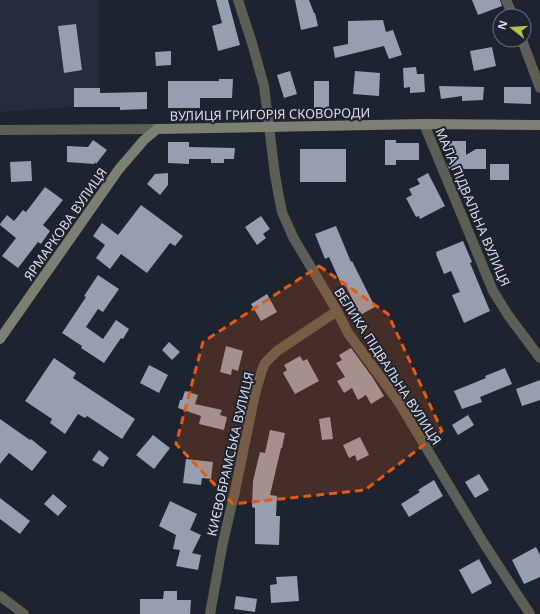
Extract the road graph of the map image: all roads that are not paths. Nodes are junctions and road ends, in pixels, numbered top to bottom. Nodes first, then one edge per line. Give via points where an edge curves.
1 (238, 0) edge
2 (525, 48) edge
3 (540, 88) edge
4 (424, 124) junction
5 (540, 125) edge
6 (269, 127) junction
7 (157, 129) junction
8 (0, 130) edge
9 (337, 311) junction
10 (0, 339) edge
11 (540, 358) edge
12 (0, 596) edge
13 (24, 614) edge
14 (210, 614) edge
15 (530, 614) edge

1 - 6 street, ВЕЛИКА ПІДВАЛЬНА ВУЛИЦЯ via 264,86
2 - 3 street
4 - 5 street, ВУЛИЦЯ ГРИГОРІЯ СКОВОРОДИ
4 - 6 street, ВУЛИЦЯ ГРИГОРІЯ СКОВОРОДИ
4 - 11 street, МАЛА ПІДВАЛЬНА ВУЛИЦЯ via 488,281 508,315
6 - 7 street, ВУЛИЦЯ ГРИГОРІЯ СКОВОРОДИ
6 - 9 street, ВЕЛИКА ПІДВАЛЬНА ВУЛИЦЯ via 275,175 286,224
7 - 8 street, ВУЛИЦЯ ГРИГОРІЯ СКОВОРОДИ
7 - 10 street, ЯРМАРКОВА ВУЛИЦЯ via 119,169
9 - 14 street, КИЄВОБРАМСЬКА ВУЛИЦЯ via 277,351 262,370 222,548
9 - 15 street, ВЕЛИКА ПІДВАЛЬНА ВУЛИЦЯ via 348,333 398,401 483,542
12 - 13 street

